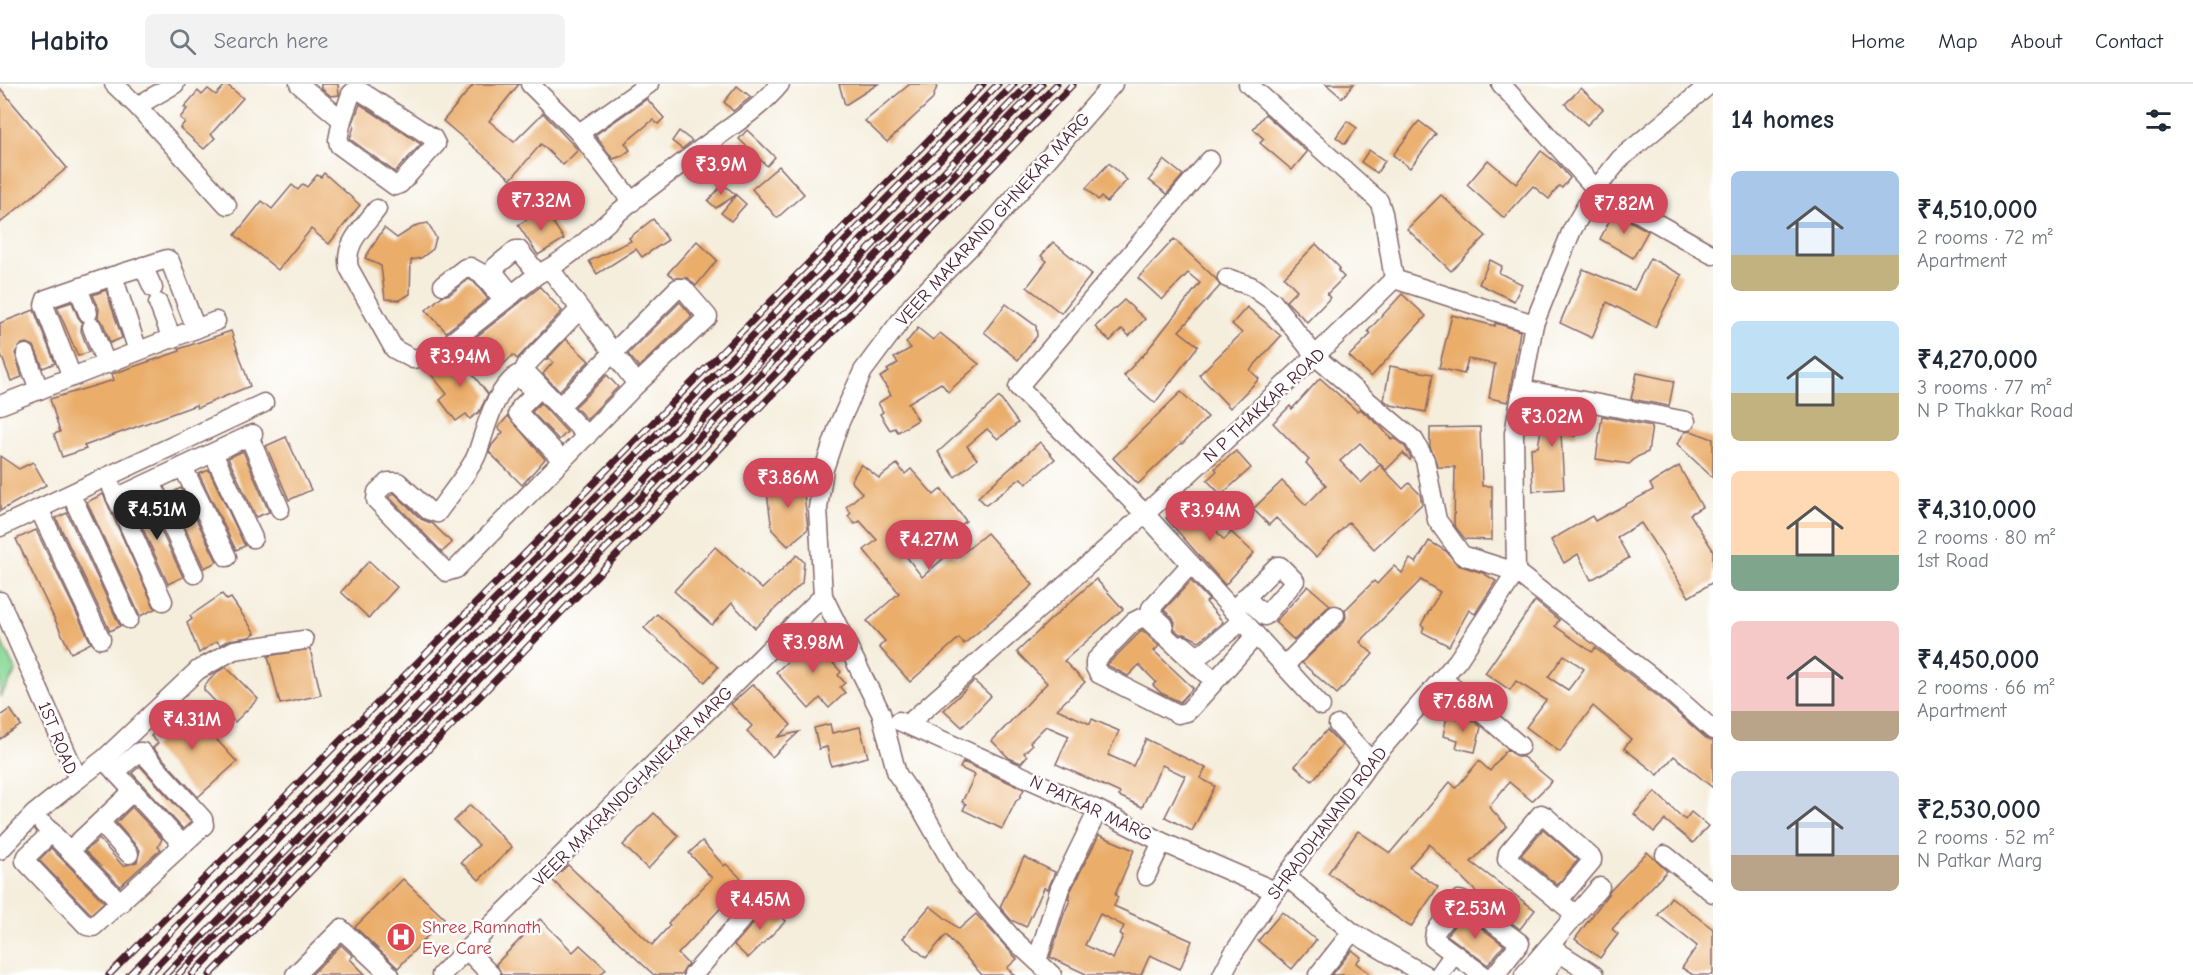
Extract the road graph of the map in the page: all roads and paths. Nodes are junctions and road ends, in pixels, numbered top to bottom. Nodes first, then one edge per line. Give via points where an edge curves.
1 (114, 84) edge
2 (175, 84) edge
3 (299, 84) edge
4 (530, 84) edge
5 (649, 84) edge
6 (780, 84) edge
7 (1113, 84) edge
8 (1248, 84) edge
9 (1501, 84) edge
10 (1710, 84) edge
11 (137, 106) junction
12 (342, 120) junction
13 (579, 133) junction
14 (1210, 160) dead end
15 (1596, 189) junction
16 (632, 202) junction
17 (227, 205) dead end
18 (377, 209) dead end
19 (1713, 255) edge
20 (143, 266) junction
21 (544, 271) junction
22 (114, 276) junction
23 (1227, 278) dead end
24 (1394, 279) junction
25 (443, 285) dead end
26 (78, 288) junction
27 (508, 298) junction
28 (580, 309) junction
29 (216, 321) dead end
30 (1534, 324) junction
31 (196, 329) junction
32 (172, 339) junction
33 (138, 351) junction
34 (613, 351) junction
35 (26, 354) dead end
36 (1316, 357) junction
37 (106, 364) junction
38 (72, 377) junction
39 (637, 384) junction
40 (1522, 389) junction
41 (39, 390) junction
42 (537, 390) junction
43 (1, 400) edge
44 (264, 403) dead end
45 (559, 407) junction
46 (1686, 421) dead end
47 (587, 436) junction
48 (213, 453) junction
49 (562, 460) junction
50 (183, 467) junction
51 (150, 482) junction
52 (111, 488) junction
53 (76, 505) junction
54 (280, 509) dead end
55 (1145, 514) junction
56 (42, 515) junction
57 (0, 527) edge
58 (253, 538) dead end
59 (227, 557) dead end
60 (1188, 567) junction
61 (1516, 572) junction
62 (194, 574) dead end
63 (823, 597) junction
64 (0, 601) edge
65 (163, 601) dead end
66 (1239, 614) junction
67 (1335, 615) dead end
68 (129, 619) dead end
69 (1256, 635) junction
70 (101, 639) dead end
71 (304, 640) dead end
72 (1284, 666) junction
73 (1218, 678) junction
74 (1442, 678) junction
75 (1321, 706) dead end
76 (881, 713) junction
77 (908, 724) junction
78 (1338, 725) dead end
79 (1713, 730) edge
80 (1520, 746) dead end
81 (1371, 761) junction
82 (110, 765) junction
83 (78, 779) junction
84 (133, 791) junction
85 (1098, 810) junction
86 (34, 814) junction
87 (100, 822) junction
88 (52, 832) junction
89 (1162, 842) junction
90 (183, 845) junction
91 (0, 850) edge
92 (69, 850) junction
93 (129, 854) dead end
94 (1665, 855) dead end
95 (1146, 876) dead end
96 (1281, 884) junction
97 (1600, 887) dead end
98 (1713, 893) edge
99 (762, 896) dead end
100 (1558, 901) junction
101 (121, 903) junction
102 (1576, 915) junction
103 (1352, 932) junction
104 (1520, 943) junction
105 (467, 950) junction
106 (1455, 954) junction
107 (1548, 958) edge
108 (1037, 961) junction
109 (295, 975) edge
110 (390, 975) edge
111 (441, 975) edge
112 (491, 975) edge
113 (693, 975) edge
114 (1052, 975) edge
115 (1222, 975) edge
116 (1318, 975) edge
117 (1425, 975) edge
118 (1439, 975) edge
119 (1483, 975) edge
120 (1495, 975) edge
121 (1524, 975) edge
122 (1594, 975) edge

1 - 11 street
2 - 11 street
3 - 12 street
4 - 13 street
5 - 13 street
6 - 16 street via 753,112
7 - 63 street, VEER MAKARAND GHNEKAR MARG via 978,238 913,304 863,371 838,424 824,469 818,508
8 - 24 street via 1379,201
9 - 15 street
10 - 15 street via 1620,159
11 - 17 street
12 - 12 street via 349,97 357,91 433,138 436,144 395,186 339,145
13 - 16 street
14 - 55 street via 1018,387
15 - 19 street
15 - 30 street via 1572,230
16 - 21 street via 576,250
18 - 27 street via 351,243 347,259 394,349 412,359 427,356 444,348
20 - 22 street
20 - 31 street via 163,259 170,261
20 - 32 street
21 - 27 street
21 - 27 street via 516,250 493,271
21 - 28 street
22 - 26 street
22 - 33 street
23 - 36 street via 1251,286 1272,301
24 - 30 street
24 - 36 street, N P THAKKAR ROAD
25 - 27 street via 470,267
26 - 37 street
26 - 38 street via 46,299 44,306
28 - 34 street
28 - 42 street via 525,367
29 - 31 street
30 - 40 street
31 - 32 street
32 - 33 street
33 - 37 street
34 - 39 street
34 - 39 street via 681,287 707,314 707,319
34 - 45 street
35 - 41 street
36 - 55 street, N P THAKKAR ROAD
36 - 61 street via 1414,440 1425,460 1437,520 1462,555
37 - 38 street
38 - 41 street
39 - 47 street
40 - 46 street
40 - 61 street via 1514,433
41 - 43 street
42 - 45 street
42 - 49 street via 521,407 519,415
42 - 49 street via 517,375 500,394 477,455 437,513 428,510 398,482 388,482 377,492 376,500 443,570 450,572
44 - 52 street
45 - 47 street
47 - 49 street
48 - 50 street
48 - 54 street via 251,435
48 - 58 street
50 - 51 street
50 - 59 street
51 - 52 street
51 - 62 street
52 - 53 street
52 - 56 street
52 - 65 street
53 - 56 street
53 - 68 street
55 - 60 street
55 - 77 street, N P THAKKAR ROAD
56 - 57 street
56 - 70 street
60 - 66 street via 1214,596
60 - 66 street via 1150,612 1195,655 1203,653
61 - 74 street, SHRADDHANAND ROAD
61 - 79 street via 1666,688
63 - 76 street
63 - 105 street, VEER MAKRANDGHANEKAR MARG
64 - 83 street, 1ST ROAD
66 - 69 street
67 - 72 street
69 - 72 street
69 - 73 street
71 - 82 street via 234,650 198,670
72 - 75 street
73 - 73 street via 1204,672 1147,619 1141,618 1095,662 1099,674 1178,714 1191,708
74 - 80 street
74 - 81 street, SHRADDHANAND ROAD
76 - 77 street
76 - 108 street via 897,774 960,877
77 - 85 street, N PATKAR MARG
78 - 81 street
81 - 96 street, SHRADDHANAND ROAD
82 - 83 street
82 - 84 street
82 - 90 street via 144,753 204,822
83 - 86 street, 1ST ROAD
84 - 87 street
84 - 90 street
85 - 89 street, N PATKAR MARG
85 - 108 street via 1060,888
86 - 88 street
86 - 91 street, 1ST ROAD
87 - 92 street
87 - 93 street
88 - 92 street
88 - 101 street via 25,860 87,926 97,925
89 - 95 street
89 - 96 street, N PATKAR MARG
90 - 101 street
92 - 101 street
94 - 98 street
96 - 103 street, N PATKAR MARG
96 - 115 street, SHRADDHANAND ROAD
97 - 102 street
99 - 113 street
100 - 100 street via 1507,856 1541,814 1592,858
100 - 102 street
102 - 107 street
103 - 116 street
103 - 117 street, N PATKAR MARG
104 - 106 street via 1461,900 1434,935 1436,941
104 - 107 street
104 - 120 street
105 - 111 street, VEER MAKRANDGHANEKAR MARG
105 - 112 street
106 - 118 street
106 - 119 street
107 - 121 street
107 - 122 street
108 - 114 street
109 - 110 street via 341,929

